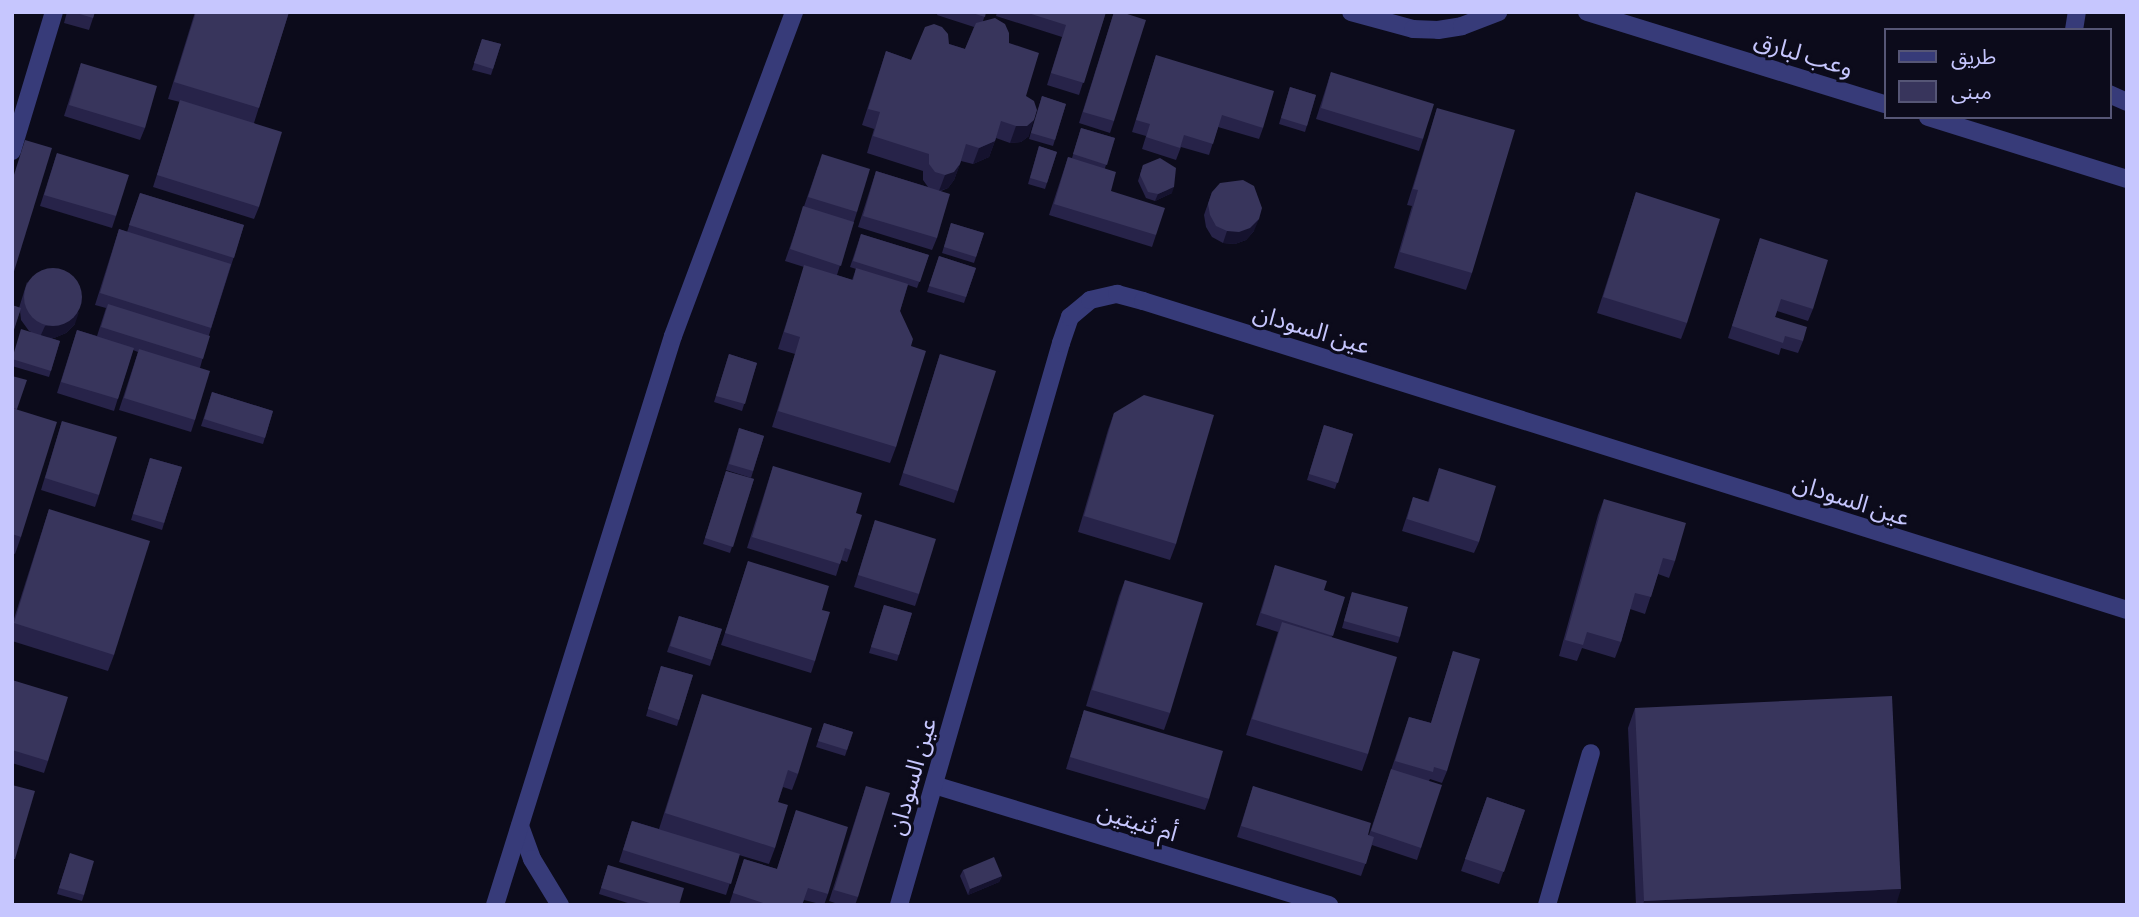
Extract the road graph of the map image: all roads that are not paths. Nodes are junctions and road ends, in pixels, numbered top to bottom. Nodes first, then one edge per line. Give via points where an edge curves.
1 (54, 12) edge
2 (794, 12) edge
3 (1351, 12) edge
4 (1498, 12) edge
5 (1587, 12) edge
6 (2111, 95) edge
7 (2127, 102) edge
8 (1884, 104) edge
9 (1934, 119) edge
10 (12, 151) edge
11 (2127, 179) edge
12 (2127, 610) edge
13 (1591, 753) dead end
14 (934, 785) junction
15 (520, 826) junction
16 (495, 905) edge
17 (560, 905) edge
18 (899, 905) edge
19 (1329, 905) edge
20 (1547, 905) edge

1 - 10 street
2 - 15 street via 673,336
3 - 4 street via 1413,29 1438,30
5 - 8 street, وعب لبارق
6 - 7 street
9 - 11 street
12 - 14 street, عين السودان via 1117,294 1090,300 1070,317
13 - 20 street
14 - 18 street, عين السودان
14 - 19 street, أم ثنيتين
15 - 16 street
15 - 17 street via 532,859

